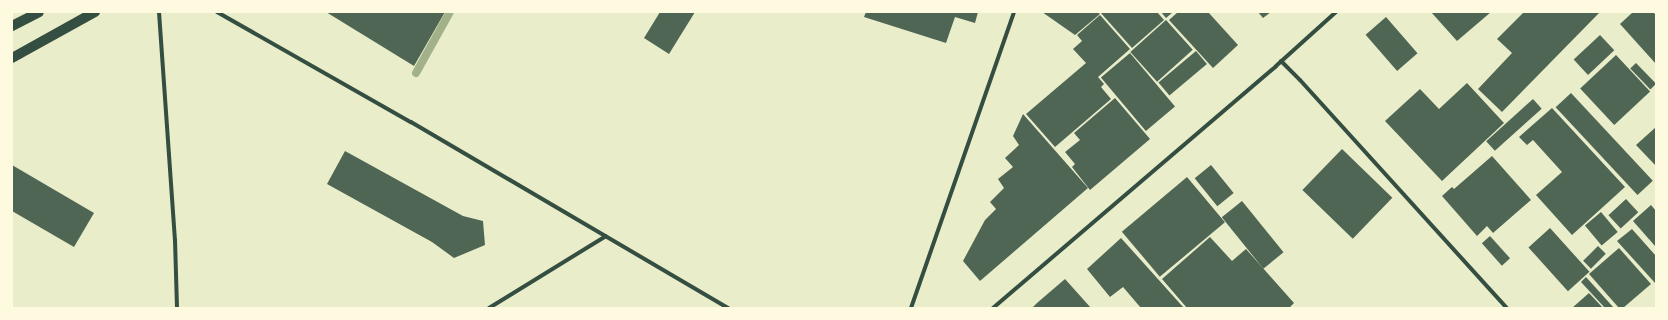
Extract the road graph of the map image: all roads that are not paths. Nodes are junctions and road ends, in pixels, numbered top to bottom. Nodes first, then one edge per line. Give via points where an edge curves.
1 (39, 12) edge
2 (95, 12) edge
3 (159, 12) edge
4 (217, 12) edge
5 (1014, 12) edge
6 (1336, 12) edge
7 (12, 26) edge
8 (12, 58) edge
9 (1281, 61) junction
10 (606, 236) junction
11 (178, 308) edge
12 (490, 308) edge
13 (728, 308) edge
14 (911, 308) edge
15 (992, 308) edge
16 (1507, 308) edge

1 - 7 main road
2 - 8 main road
3 - 11 street
4 - 10 street
5 - 14 street
6 - 9 street
9 - 15 street
9 - 16 street
10 - 12 street
10 - 13 street

